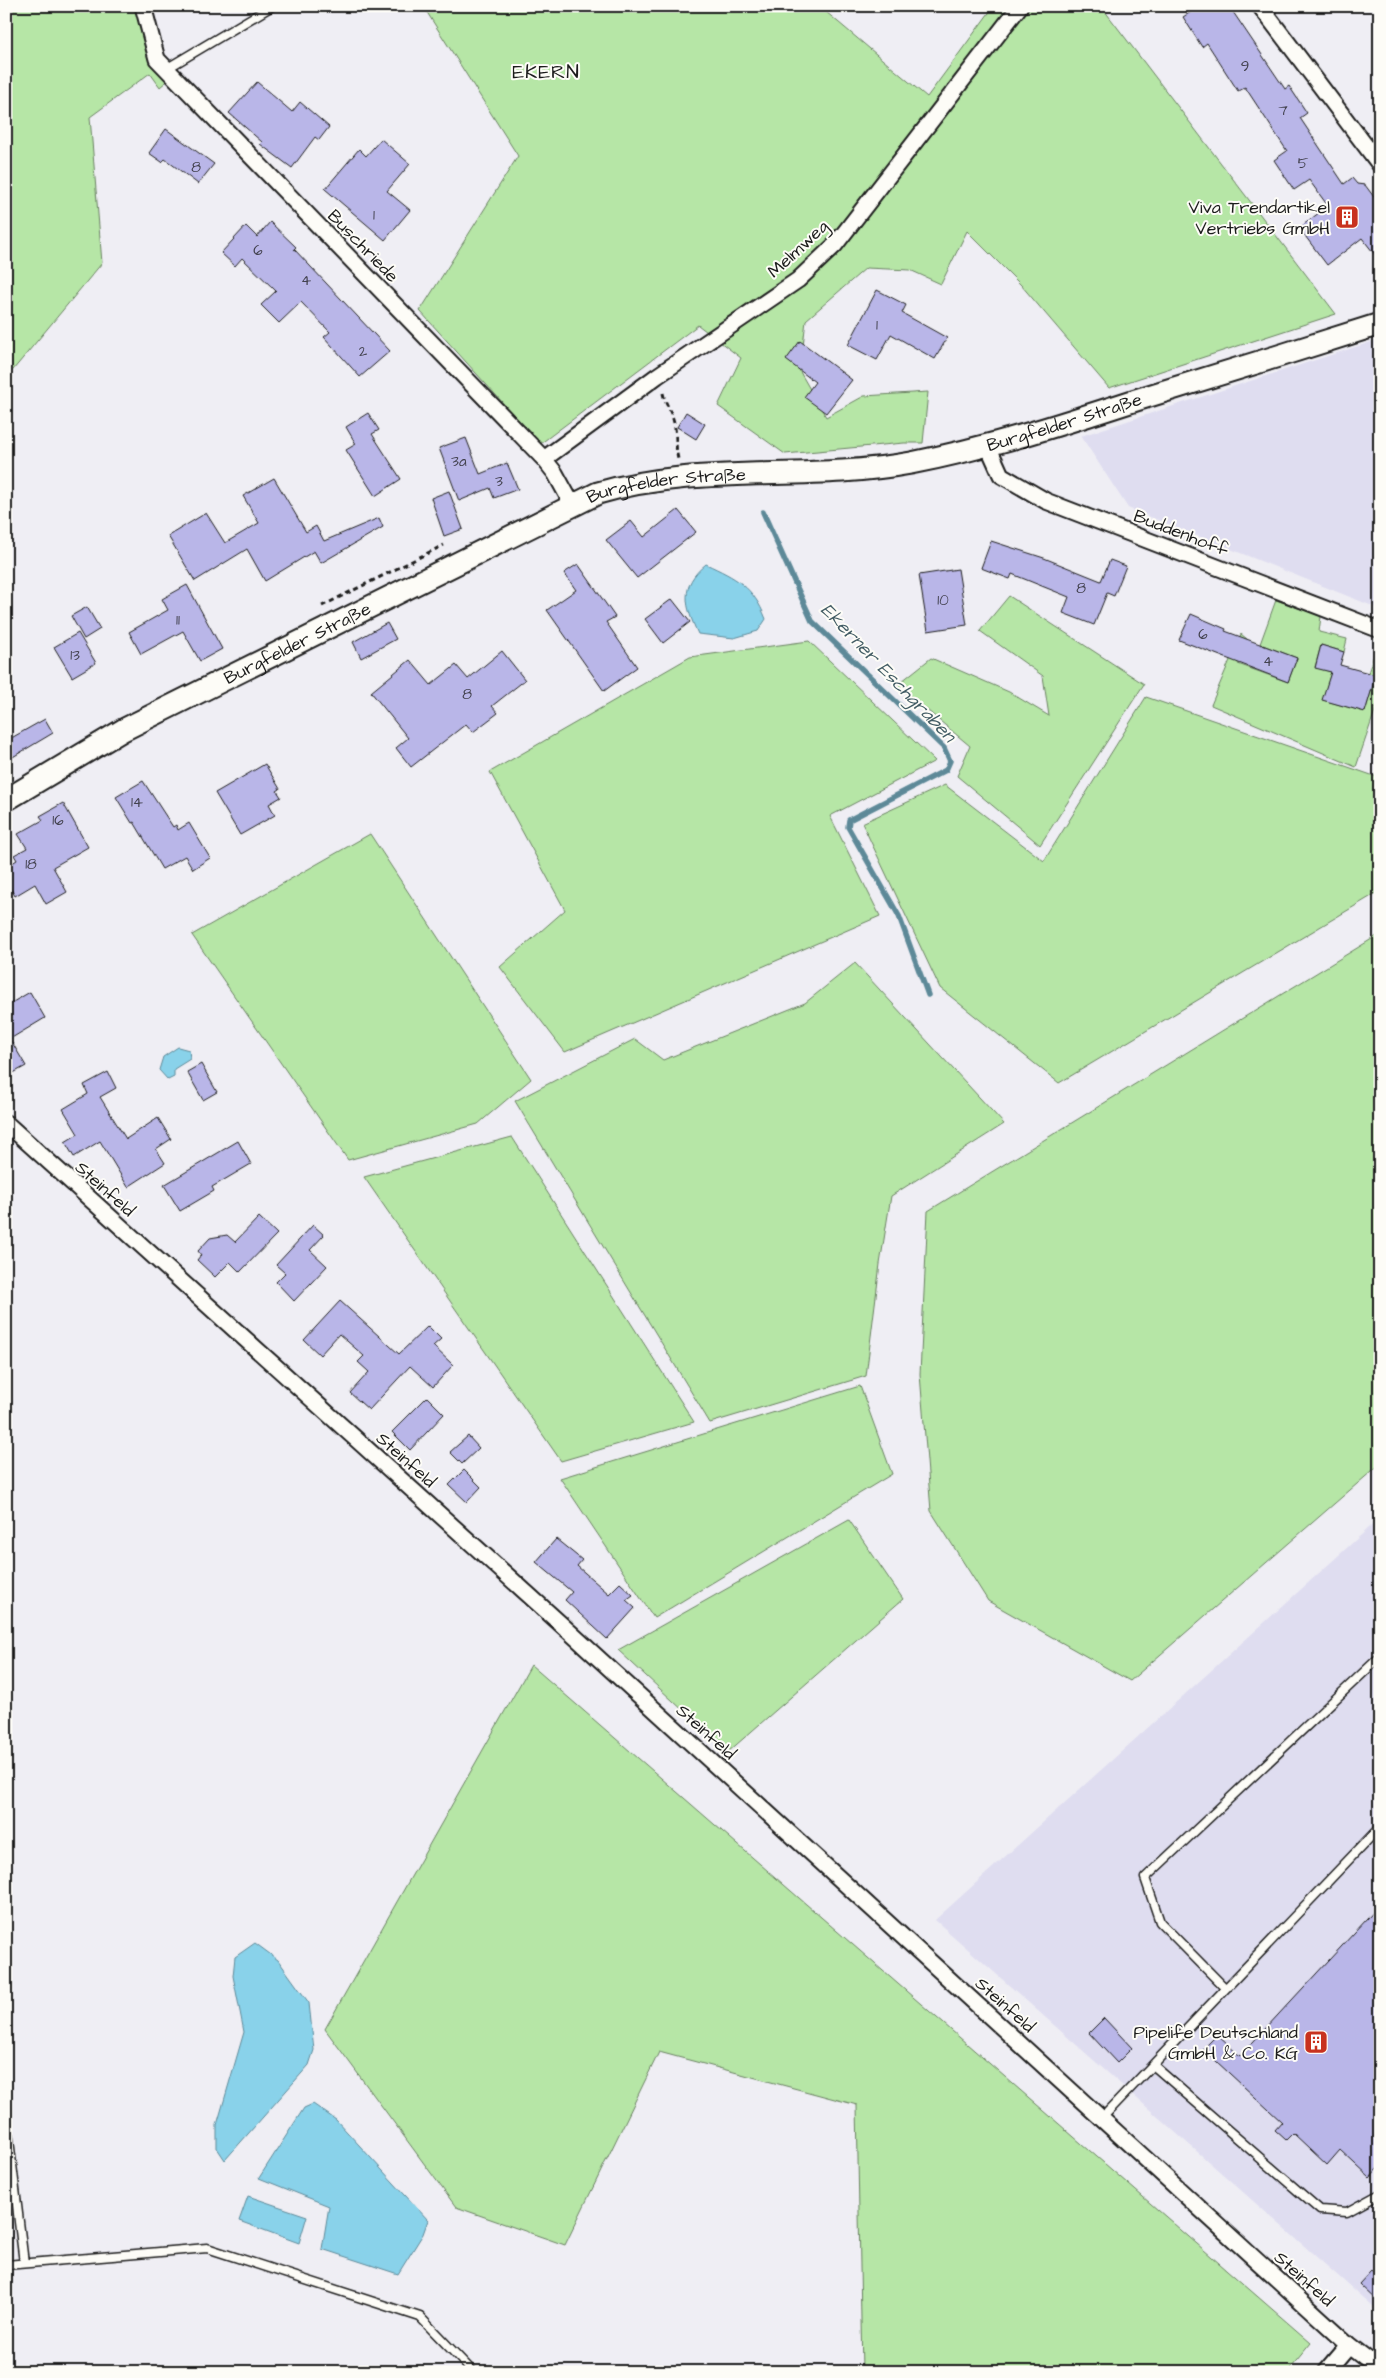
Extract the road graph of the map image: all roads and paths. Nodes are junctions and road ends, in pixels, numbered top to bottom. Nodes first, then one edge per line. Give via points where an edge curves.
1 (143, 6) edge
2 (272, 6) edge
3 (1020, 6) edge
4 (1260, 6) edge
5 (166, 68) junction
6 (1380, 165) edge
7 (1380, 324) edge
8 (656, 376) junction
9 (988, 446) junction
10 (544, 459) junction
11 (679, 461) dead end
12 (572, 504) junction
13 (1380, 630) edge
14 (6, 800) edge
15 (6, 1123) edge
16 (1380, 1657) edge
17 (1380, 1827) edge
18 (1225, 1988) junction
19 (1152, 2064) junction
20 (6, 2115) edge
21 (1101, 2119) junction
22 (1380, 2194) edge
23 (24, 2263) junction
24 (6, 2265) edge
25 (1349, 2345) junction
26 (1380, 2369) edge
27 (473, 2372) edge
28 (1326, 2372) edge

1 - 5 street, Buschriede via 157,59
2 - 5 lane
3 - 8 street, Melmweg via 835,245 798,280
4 - 6 street
5 - 10 street, Buschriede
7 - 9 street, Burgfelder Straße
8 - 10 street, Melmweg
8 - 11 path via 663,386 664,402 674,423
9 - 12 street, Burgfelder Straße via 910,463 847,472 651,480 598,493
9 - 13 street, Buddenhoff via 1001,475 1046,501
10 - 12 street, Buschriede via 556,473
12 - 14 street, Burgfelder Straße via 124,730
15 - 21 street, Steinfeld via 573,1635
16 - 18 lane via 1145,1878 1160,1922
17 - 18 lane
18 - 19 lane
19 - 21 lane
19 - 22 lane via 1320,2210 1347,2212
20 - 23 lane
21 - 25 street, Steinfeld
23 - 24 lane
23 - 27 lane via 207,2248 420,2317
25 - 26 street, Steinfeld
25 - 28 street

